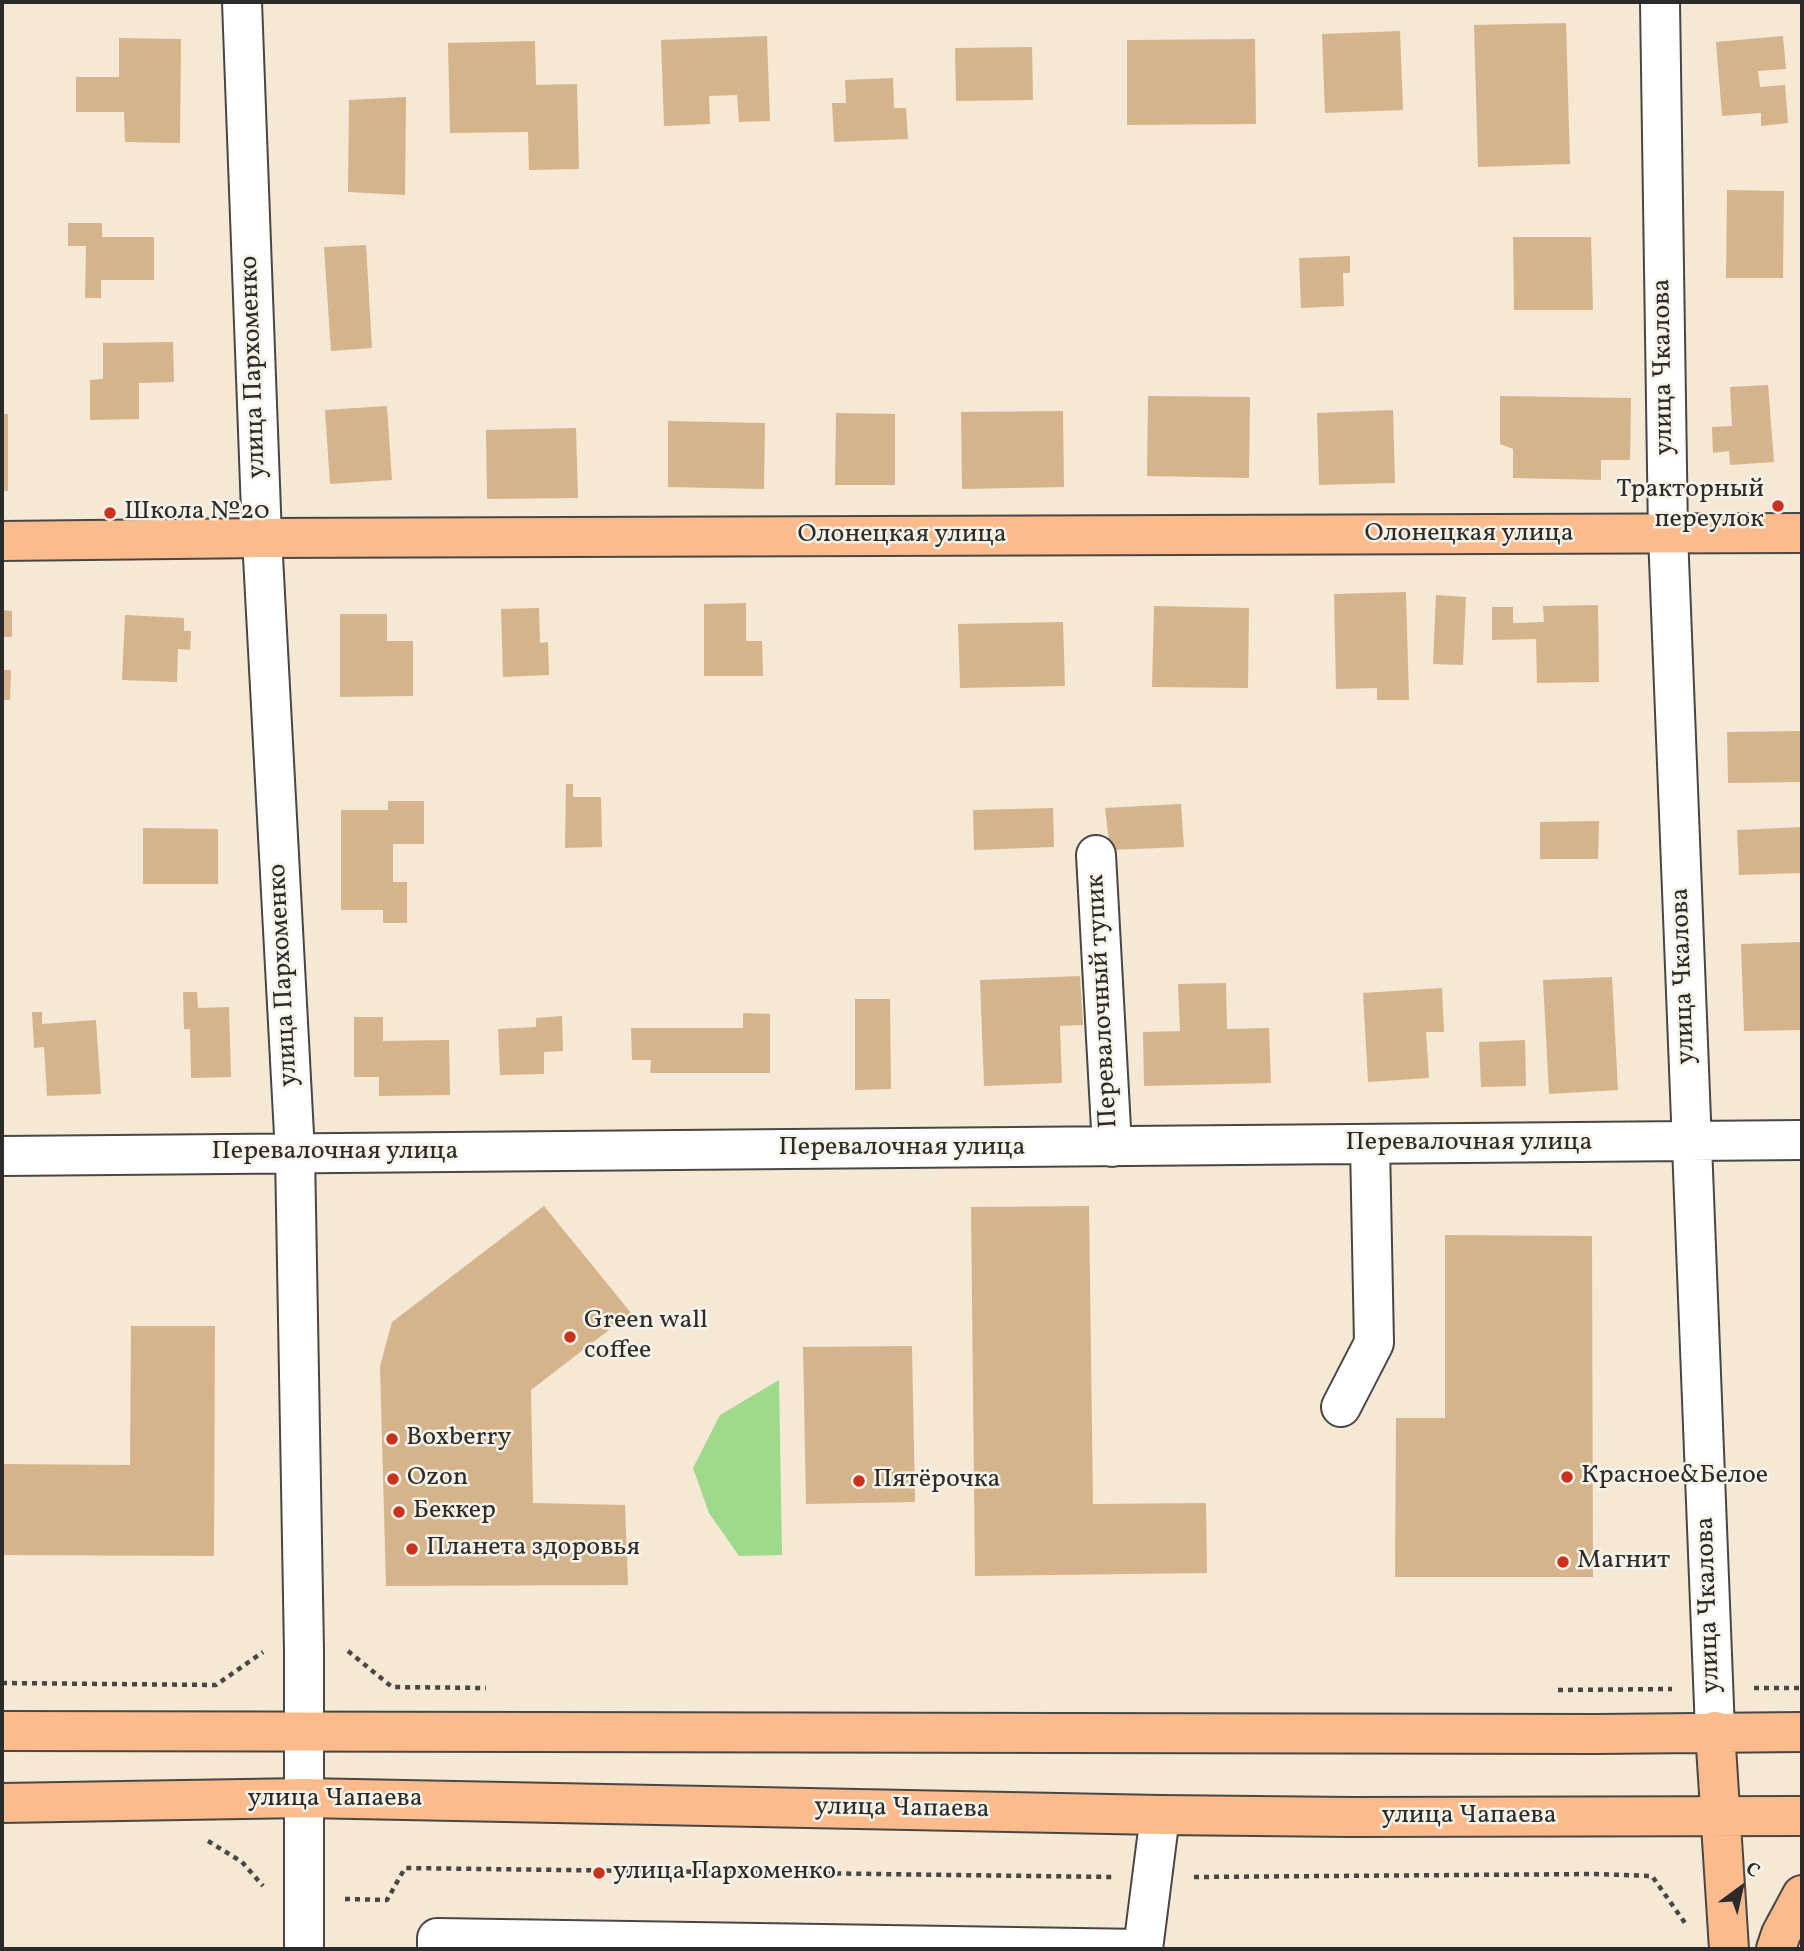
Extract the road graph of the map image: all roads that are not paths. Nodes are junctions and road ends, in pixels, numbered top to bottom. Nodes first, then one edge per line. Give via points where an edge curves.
1 (242, 2) edge
2 (1660, 2) edge
3 (1802, 533) edge
4 (1668, 534) junction
5 (262, 538) junction
6 (2, 541) edge
7 (1096, 855) dead end
8 (1802, 1140) edge
9 (1692, 1143) junction
10 (1370, 1145) junction
11 (1112, 1147) junction
12 (295, 1153) junction
13 (2, 1156) edge
14 (1341, 1407) dead end
15 (304, 1730) junction
16 (2, 1731) edge
17 (1715, 1731) junction
18 (1802, 1732) edge
19 (304, 1798) junction
20 (2, 1802) edge
21 (1160, 1815) junction
22 (1722, 1816) junction
23 (1802, 1816) edge
24 (1802, 1895) edge
25 (304, 1949) edge
26 (437, 1949) edge
27 (1729, 1949) edge
28 (1776, 1949) edge

1 - 5 street, улица Пархоменко
2 - 4 street, улица Чкалова
3 - 4 main road, Олонецкая улица
4 - 5 main road, Олонецкая улица
4 - 9 street, улица Чкалова
5 - 6 main road, Олонецкая улица
5 - 12 street, улица Пархоменко
7 - 11 street, Перевалочный тупик
8 - 9 street, Перевалочная улица
9 - 10 street, Перевалочная улица
9 - 17 street, улица Чкалова
10 - 11 street, Перевалочная улица
10 - 14 street via 1374,1343
11 - 12 street, Перевалочная улица
12 - 13 street, Перевалочная улица
12 - 15 street, улица Пархоменко
15 - 16 main road
15 - 17 main road
15 - 19 street, улица Пархоменко
17 - 18 main road
17 - 22 main road, улица Чкалова
19 - 20 main road, улица Чапаева
19 - 21 main road, улица Чапаева
19 - 25 street, улица Пархоменко
21 - 22 main road, улица Чапаева
21 - 26 street via 1143,1949 437,1938
22 - 23 main road, улица Чапаева
22 - 27 main road, улица Чкалова
24 - 28 main road

